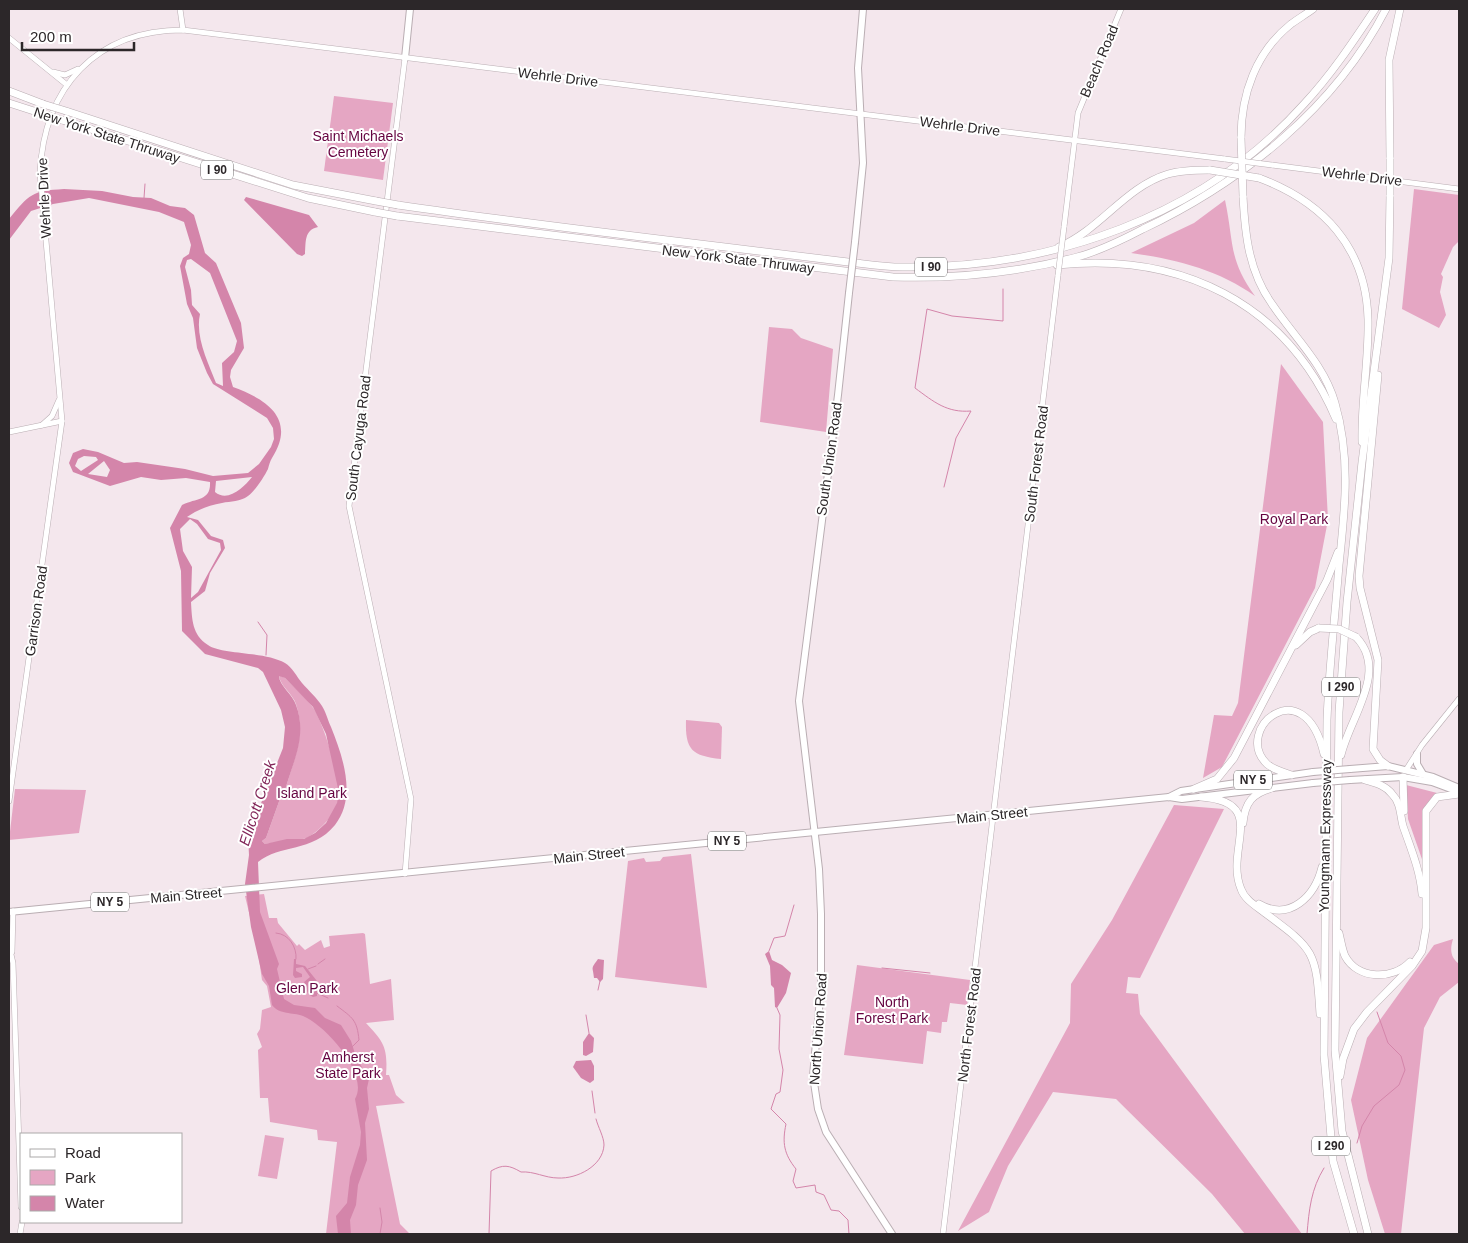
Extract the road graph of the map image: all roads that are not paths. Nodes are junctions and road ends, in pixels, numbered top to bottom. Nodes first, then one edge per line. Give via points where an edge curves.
1 (180, 9) edge
2 (410, 9) edge
3 (863, 9) edge
4 (1121, 9) edge
5 (1313, 9) edge
6 (1375, 9) edge
7 (1386, 9) edge
8 (1400, 9) edge
9 (183, 30) junction
10 (9, 38) edge
11 (405, 58) junction
12 (87, 64) junction
13 (51, 71) junction
14 (67, 85) junction
15 (9, 91) edge
16 (9, 103) edge
17 (862, 113) junction
18 (1078, 113) joint
19 (1074, 140) junction
20 (1459, 189) edge
21 (1042, 253) junction
22 (1028, 269) junction
23 (1378, 340) junction
24 (60, 397) junction
25 (62, 421) junction
26 (42, 425) junction
27 (9, 432) edge
28 (1343, 436) junction
29 (1362, 462) junction
30 (1342, 540) junction
31 (1287, 655) junction
32 (1459, 699) edge
33 (1417, 754) junction
34 (1326, 763) junction
35 (1388, 766) junction
36 (1338, 772) junction
37 (1404, 773) junction
38 (1423, 774) junction
39 (1292, 775) junction
40 (1433, 777) junction
41 (1369, 779) junction
42 (1272, 788) junction
43 (1459, 788) edge
44 (1194, 789) junction
45 (1459, 793) edge
46 (1169, 797) junction
47 (1201, 797) junction
48 (9, 801) edge
49 (1400, 806) junction
50 (994, 815) junction
51 (815, 833) junction
52 (1325, 852) junction
53 (406, 874) junction
54 (1426, 893) junction
55 (11, 912) edge
56 (1337, 917) junction
57 (9, 946) edge
58 (12, 955) junction
59 (1324, 1055) junction
60 (1338, 1096) junction
61 (20, 1179) edge
62 (892, 1234) edge
63 (943, 1234) edge
64 (1354, 1234) edge
65 (1368, 1234) edge

1 - 9 street
2 - 11 main road
3 - 17 main road, South Union Road via 859,53
4 - 18 street, Beach Road
5 - 28 highway, bridge via 1290,25 1262,56 1243,103 1244,226 1255,272 1272,304 1307,348 1327,382
6 - 21 highway, New York State Thruway / I 90 via 1341,59 1304,104 1217,180 1126,227 1070,248
7 - 22 highway, New York State Thruway / I 90 via 1354,62 1330,90 1270,150 1230,180 1189,207 1110,245 1078,257
8 - 23 highway, bridge via 1389,60 1389,258
9 - 11 street, Wehrle Drive
9 - 12 street, Wehrle Drive via 162,30 125,40
10 - 13 street
11 - 17 street, Wehrle Drive
11 - 53 street, South Cayuga Road via 349,506 411,799
12 - 13 street via 71,74
12 - 14 street, Wehrle Drive
13 - 14 street
14 - 24 street, Wehrle Drive via 52,109 41,157
15 - 21 highway, New York State Thruway / I 90, bridge via 293,185 398,205 676,242 898,267 983,264
16 - 22 highway, New York State Thruway / I 90, bridge via 300,195 397,216 893,277 972,276
17 - 19 street, Wehrle Drive
17 - 51 main road, South Union Road, bridge via 863,163 855,242 799,701
18 - 19 street, South Forest Road
19 - 20 street, Wehrle Drive, bridge
19 - 50 street, South Forest Road, bridge
21 - 29 highway, bridge via 1084,234 1128,196 1152,181 1185,171 1210,170 1259,178 1315,206 1339,232 1355,260 1366,298 1368,319 1361,424
22 - 28 highway via 1099,262 1136,264 1181,275 1223,293 1266,321 1300,357 1319,384
23 - 29 highway
23 - 35 highway via 1374,423 1359,576 1378,660 1373,750
24 - 25 street, Wehrle Drive
24 - 26 street via 54,412
25 - 26 street
25 - 48 street, Garrison Road
26 - 27 street
28 - 30 highway, Youngmann Expressway / I 290 via 1347,482
29 - 36 highway, Youngmann Expressway / I 290 via 1347,602
30 - 31 highway via 1327,580
30 - 34 highway, Youngmann Expressway / I 290 via 1329,669
31 - 36 highway, bridge via 1302,638 1320,628 1339,629 1356,637 1368,654 1370,675 1344,743
31 - 44 highway via 1224,773
32 - 33 street
33 - 37 street
33 - 38 main road via 1417,764
34 - 39 highway via 1319,734 1308,718 1294,711 1277,712 1262,726 1259,750 1268,765
34 - 52 highway, Youngmann Expressway / I 290
35 - 37 main road, Main Street / NY 5
35 - 39 main road, Main Street / NY 5, bridge
36 - 56 highway, Youngmann Expressway / I 290
37 - 38 main road, Main Street / NY 5
37 - 40 main road
37 - 41 main road, Main Street / NY 5
37 - 45 main road, Main Street / NY 5
37 - 49 highway
37 - 54 highway via 1406,824 1420,861
38 - 40 main road, Main Street / NY 5
39 - 44 main road, Main Street / NY 5
40 - 43 main road, Main Street / NY 5
41 - 42 main road, Main Street / NY 5, bridge
41 - 49 highway via 1384,786
42 - 47 main road, Main Street / NY 5
42 - 52 highway via 1259,792 1244,811 1241,878 1250,897 1270,908 1285,909 1298,904 1317,884
44 - 46 main road, Main Street / NY 5
45 - 54 highway via 1437,798 1426,810
46 - 47 main road, Main Street / NY 5
46 - 50 main road, Main Street / NY 5
47 - 59 highway via 1224,800 1237,811 1240,822 1238,871 1242,891 1253,904 1298,937 1311,954 1318,981
49 - 56 highway via 1422,889 1422,936 1416,953 1396,972 1384,975 1362,971 1344,955
50 - 51 main road, Main Street / NY 5
50 - 63 street, North Forest Road
51 - 53 main road, Main Street / NY 5
51 - 62 main road, North Union Road via 822,960 813,1065 815,1096 826,1132
52 - 59 highway, Youngmann Expressway / I 290
53 - 55 main road, Main Street / NY 5
54 - 60 highway via 1425,936 1421,954 1354,1029 1343,1059
55 - 58 street
56 - 60 highway, Youngmann Expressway / I 290 via 1335,1050
57 - 58 street
58 - 61 street
59 - 64 highway, Youngmann Expressway / I 290 via 1333,1161
60 - 65 highway, Youngmann Expressway / I 290 via 1342,1131

